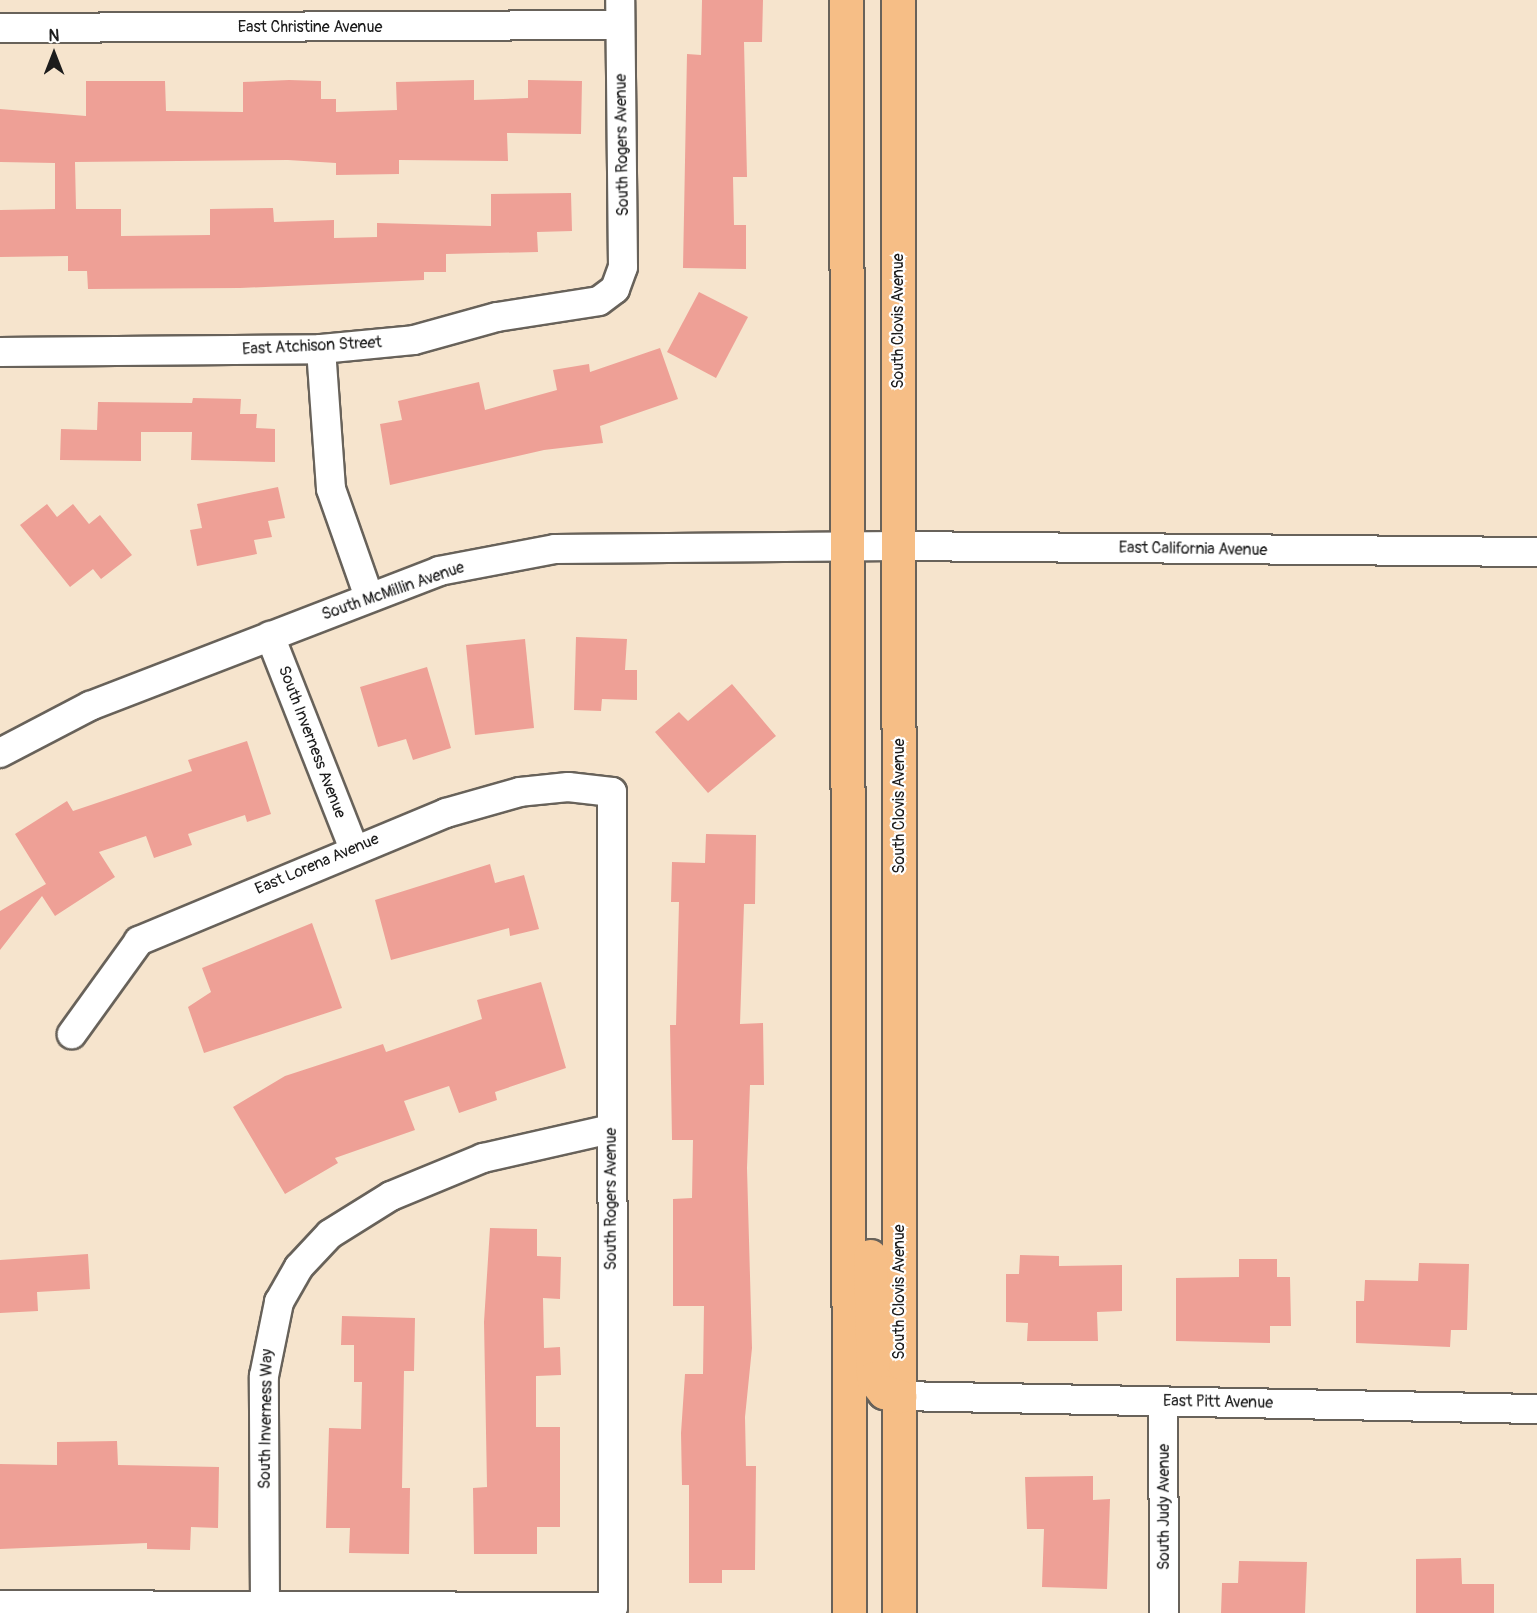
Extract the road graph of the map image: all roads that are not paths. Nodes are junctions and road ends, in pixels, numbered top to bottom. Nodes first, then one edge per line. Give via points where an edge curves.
1 (846, 0) edge
2 (898, 0) edge
3 (620, 13) edge
4 (0, 28) edge
5 (615, 289) joint
6 (321, 349) junction
7 (0, 352) edge
8 (848, 546) junction
9 (898, 546) junction
10 (1537, 552) edge
11 (369, 597) junction
12 (270, 636) junction
13 (0, 753) edge
14 (612, 792) joint
15 (353, 847) junction
16 (72, 1034) dead end
17 (849, 1119) junction
18 (611, 1129) junction
19 (899, 1396) junction
20 (1163, 1401) junction
21 (1537, 1409) edge
22 (265, 1602) junction
23 (0, 1605) edge
24 (849, 1613) edge
25 (899, 1613) edge
26 (1164, 1613) edge

1 - 8 main road
2 - 9 main road, South Clovis Avenue
3 - 4 street, East Christine Avenue
3 - 5 street, South Rogers Avenue via 623,267
5 - 6 street, East Atchison Street via 598,301 497,317 414,340
6 - 7 street, East Atchison Street
6 - 11 street via 331,489
8 - 9 street, East California Avenue
8 - 11 street, South McMillin Avenue via 555,549 439,571
8 - 17 main road
9 - 10 street, East California Avenue
9 - 19 main road, South Clovis Avenue
11 - 12 street, South McMillin Avenue
12 - 13 street, South McMillin Avenue via 90,706
12 - 15 street, South Inverness Avenue
14 - 15 street, East Lorena Avenue via 568,787 520,792
14 - 18 street, South Rogers Avenue
15 - 16 street, East Lorena Avenue via 139,941
17 - 19 main road via 867,1194 873,1378 884,1392
17 - 24 main road
18 - 22 street, South Inverness Way via 483,1158 391,1196 330,1234 299,1267 279,1302 265,1366
18 - 22 street, South Rogers Avenue via 614,1607
19 - 20 street, East Pitt Avenue
19 - 25 main road, South Clovis Avenue
20 - 21 street, East Pitt Avenue
20 - 26 street, South Judy Avenue
22 - 23 street

